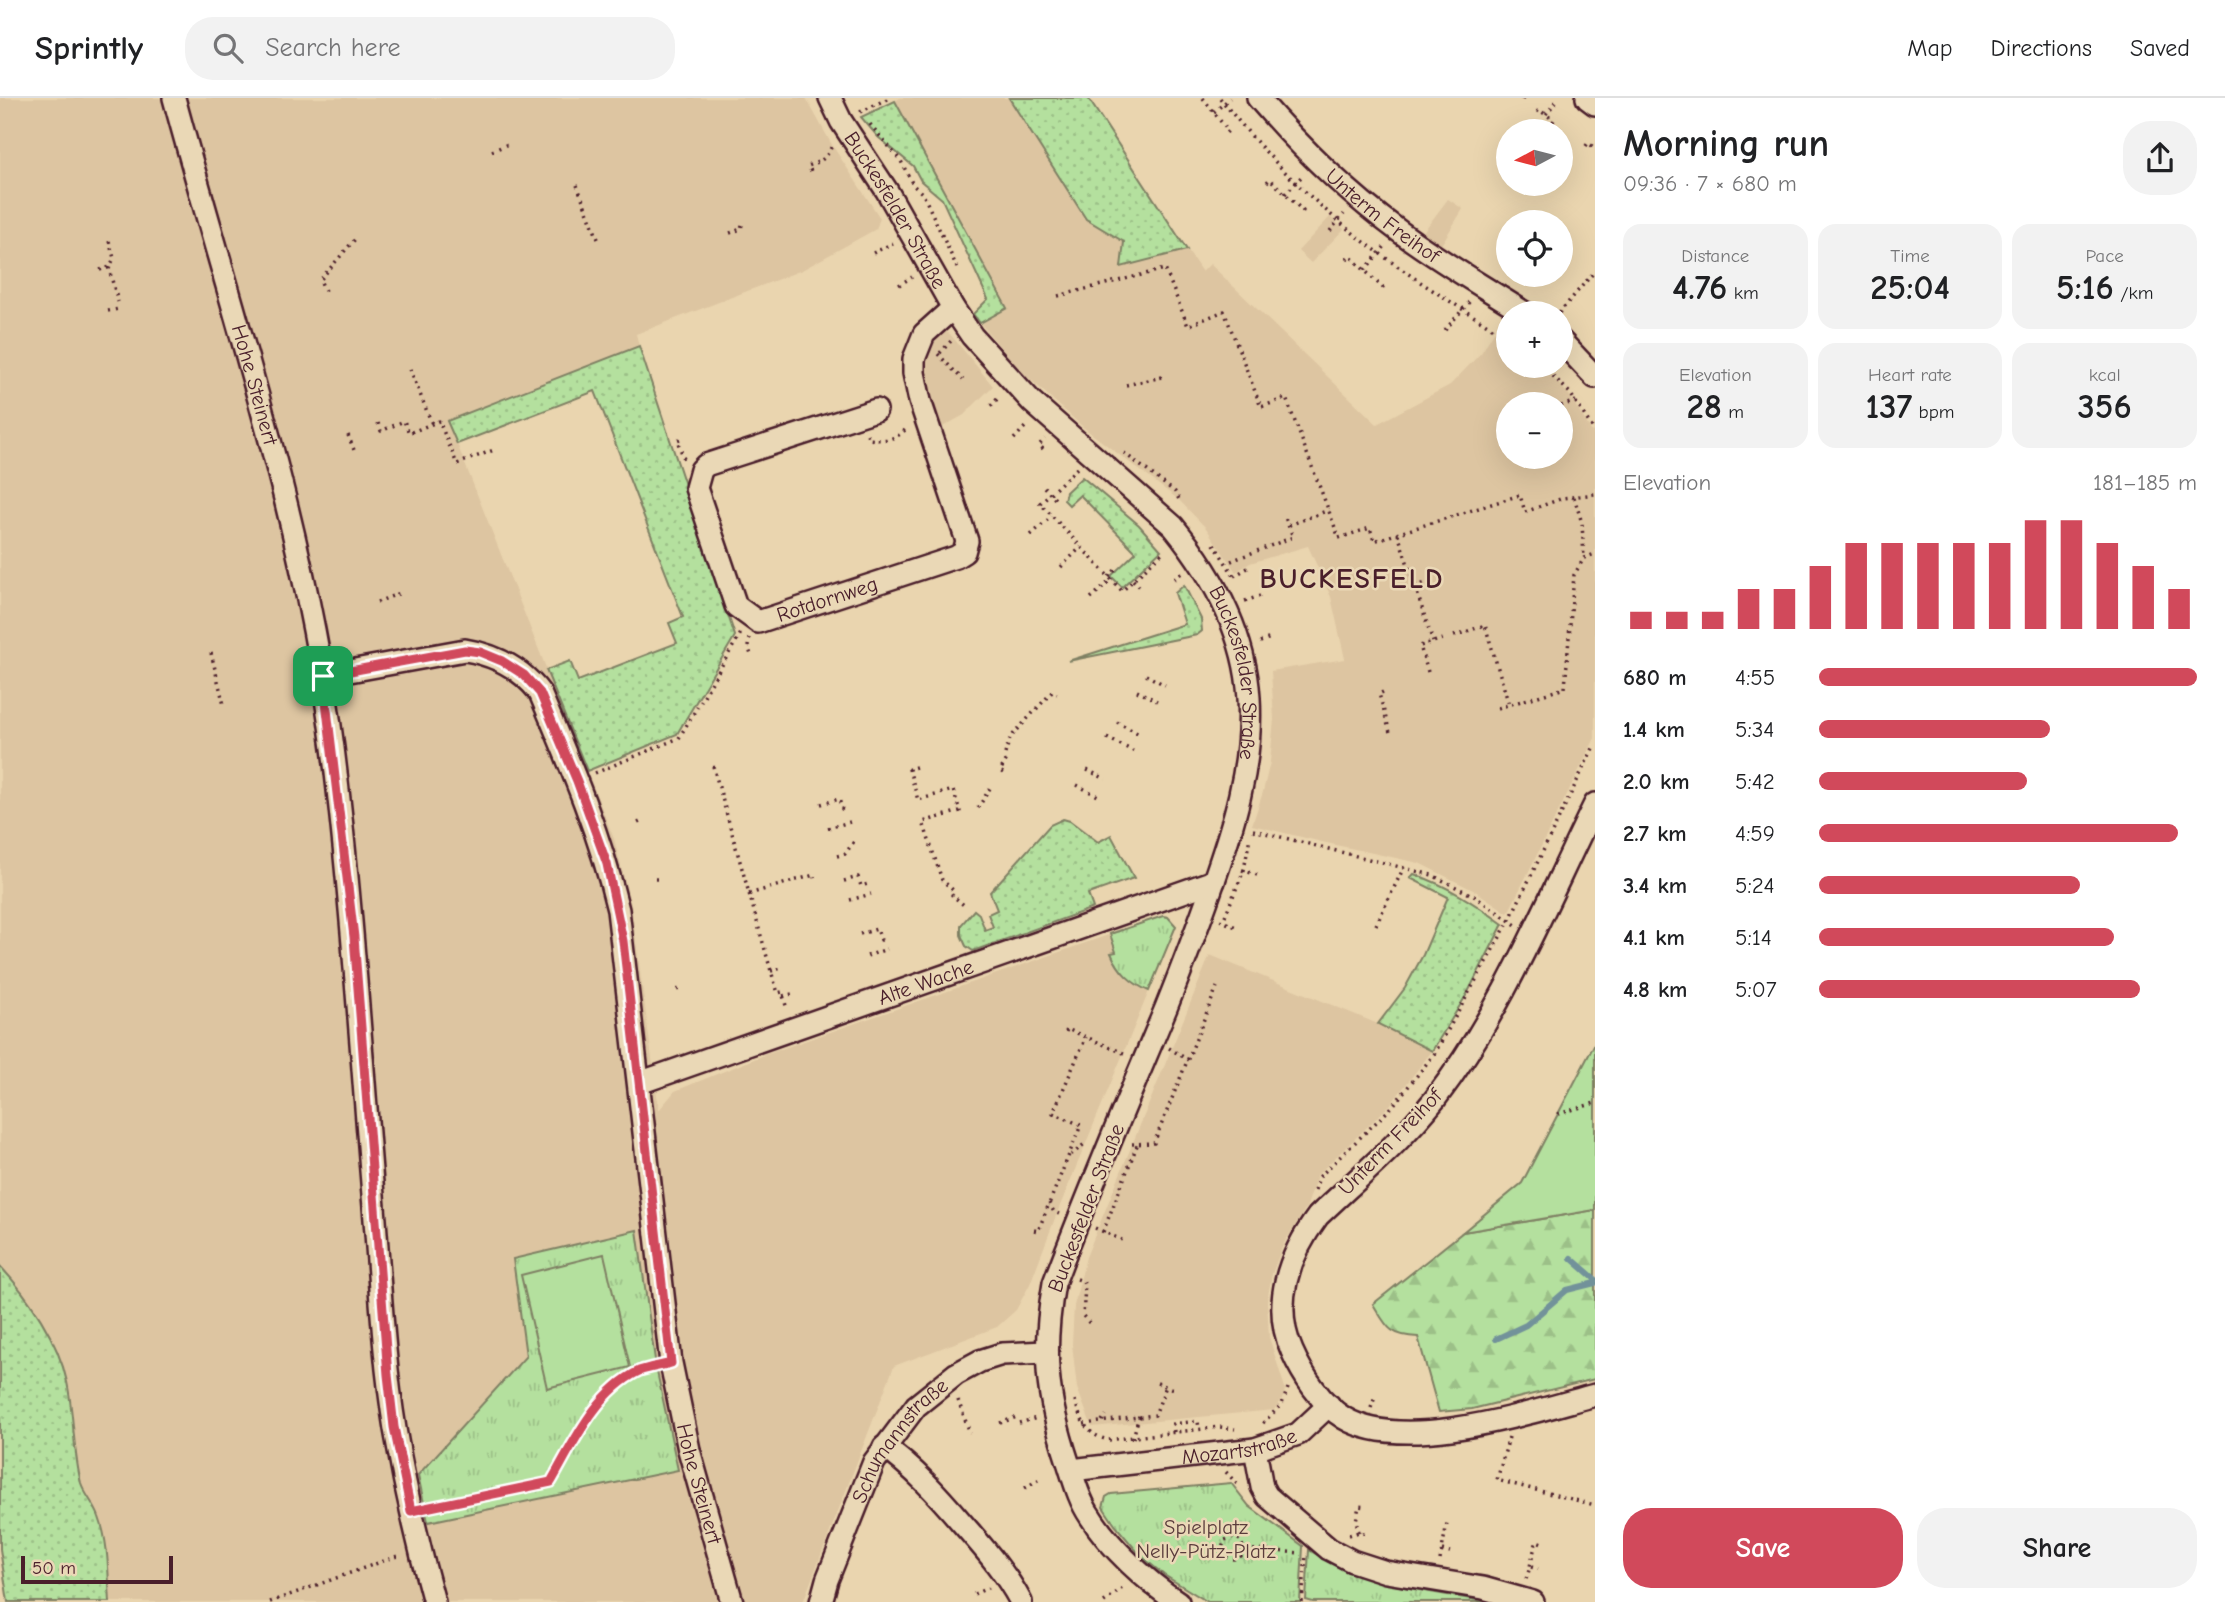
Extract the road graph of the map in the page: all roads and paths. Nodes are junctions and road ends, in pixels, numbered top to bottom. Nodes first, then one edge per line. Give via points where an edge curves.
1 (174, 98) edge
2 (830, 98) edge
3 (889, 98) edge
4 (1203, 98) edge
5 (1220, 98) edge
6 (1230, 98) edge
7 (1258, 98) edge
8 (1559, 98) edge
9 (1587, 98) edge
10 (1224, 103) junction
11 (1595, 104) edge
12 (1214, 112) junction
13 (1537, 112) dead end
14 (1546, 114) junction
15 (1553, 119) edge
16 (1225, 134) dead end
17 (508, 144) dead end
18 (832, 145) dead end
19 (1586, 146) dead end
20 (1595, 148) edge
21 (492, 151) dead end
22 (811, 171) dead end
23 (1266, 182) dead end
24 (1296, 183) junction
25 (578, 185) dead end
26 (1285, 194) junction
27 (1300, 215) dead end
28 (743, 220) dead end
29 (1337, 223) dead end
30 (1330, 231) dead end
31 (730, 233) dead end
32 (356, 238) dead end
33 (598, 239) dead end
34 (109, 241) dead end
35 (893, 242) dead end
36 (873, 253) dead end
37 (1380, 254) junction
38 (1347, 260) dead end
39 (110, 267) junction
40 (100, 270) dead end
41 (1365, 271) junction
42 (1595, 271) edge
43 (962, 279) dead end
44 (908, 280) dead end
45 (899, 285) dead end
46 (325, 291) dead end
47 (1380, 292) dead end
48 (1058, 296) dead end
49 (1506, 301) edge
50 (1571, 301) edge
51 (118, 302) dead end
52 (953, 308) junction
53 (120, 309) dead end
54 (1464, 309) junction
55 (108, 312) dead end
56 (1445, 330) dead end
57 (1496, 330) edge
58 (953, 339) dead end
59 (1573, 354) edge
60 (410, 369) dead end
61 (1167, 376) dead end
62 (1595, 377) edge
63 (1555, 378) edge
64 (963, 380) dead end
65 (1126, 385) dead end
66 (1002, 395) dead end
67 (920, 401) junction
68 (1576, 401) junction
69 (1573, 402) edge
70 (991, 406) dead end
71 (876, 410) dead end
72 (378, 423) dead end
73 (432, 424) junction
74 (1026, 427) dead end
75 (1595, 432) edge
76 (348, 435) dead end
77 (680, 439) dead end
78 (869, 439) dead end
79 (1014, 439) dead end
80 (1045, 439) dead end
81 (1044, 449) dead end
82 (354, 450) dead end
83 (494, 450) dead end
84 (685, 465) dead end
85 (1074, 470) dead end
86 (1044, 487) dead end
87 (1050, 494) junction
88 (1595, 494) edge
89 (1574, 497) junction
90 (1056, 500) dead end
91 (1329, 510) junction
92 (1284, 515) dead end
93 (1052, 516) junction
94 (1289, 525) junction
95 (1398, 534) junction
96 (1031, 535) dead end
97 (1081, 547) junction
98 (1163, 552) dead end
99 (1595, 554) edge
100 (1584, 558) junction
101 (1231, 561) dead end
102 (1230, 566) dead end
103 (1251, 566) dead end
104 (1061, 567) dead end
105 (1117, 568) dead end
106 (1183, 572) dead end
107 (1110, 578) junction
108 (1174, 579) dead end
109 (1133, 580) junction
110 (1426, 583) dead end
111 (1415, 586) junction
112 (1140, 587) dead end
113 (403, 592) dead end
114 (1260, 596) dead end
115 (1091, 598) dead end
116 (1245, 601) dead end
117 (377, 602) dead end
118 (750, 634) dead end
119 (1454, 636) dead end
120 (1273, 637) dead end
121 (1443, 639) dead end
122 (736, 641) dead end
123 (1262, 641) dead end
124 (1433, 642) junction
125 (211, 653) dead end
126 (752, 657) dead end
127 (1428, 672) dead end
128 (1146, 675) dead end
129 (323, 676) junction
130 (1166, 685) dead end
131 (1137, 691) dead end
132 (1383, 692) dead end
133 (1057, 694) dead end
134 (1157, 701) dead end
135 (224, 705) dead end
136 (1509, 705) junction
137 (1498, 708) dead end
138 (1117, 722) dead end
139 (1141, 735) dead end
140 (1391, 736) dead end
141 (1107, 738) dead end
142 (1595, 744) edge
143 (1133, 751) dead end
144 (713, 766) dead end
145 (916, 767) dead end
146 (1087, 770) dead end
147 (1003, 773) dead end
148 (589, 775) dead end
149 (1106, 779) dead end
150 (1077, 785) dead end
151 (993, 790) dead end
152 (1098, 796) dead end
153 (821, 804) dead end
154 (1595, 804) edge
155 (846, 808) dead end
156 (978, 808) dead end
157 (850, 822) dead end
158 (828, 828) dead end
159 (1250, 829) dead end
160 (855, 840) dead end
161 (837, 856) dead end
162 (1404, 867) junction
163 (1257, 875) dead end
164 (815, 878) dead end
165 (844, 881) dead end
166 (1214, 881) junction
167 (868, 884) dead end
168 (749, 894) junction
169 (871, 894) dead end
170 (850, 900) dead end
171 (966, 907) dead end
172 (1509, 921) junction
173 (1376, 925) dead end
174 (1236, 927) dead end
175 (860, 933) dead end
176 (884, 939) dead end
177 (887, 949) dead end
178 (867, 956) dead end
179 (782, 968) dead end
180 (771, 971) junction
181 (1217, 987) dead end
182 (792, 994) dead end
183 (1066, 1032) dead end
184 (1086, 1037) junction
185 (1171, 1049) dead end
186 (1124, 1053) dead end
187 (1188, 1060) junction
188 (639, 1083) junction
189 (1595, 1103) edge
190 (1558, 1114) dead end
191 (1086, 1143) dead end
192 (1138, 1143) junction
193 (1132, 1144) dead end
194 (1068, 1157) junction
195 (1066, 1164) junction
196 (1072, 1166) dead end
197 (1312, 1199) dead end
198 (1049, 1203) junction
199 (1057, 1213) dead end
200 (1097, 1229) dead end
201 (1034, 1230) dead end
202 (1103, 1232) junction
203 (1122, 1240) dead end
204 (1080, 1280) dead end
205 (1091, 1325) dead end
206 (1046, 1352) junction
207 (671, 1363) junction
208 (948, 1380) junction
209 (1157, 1383) dead end
210 (1166, 1386) junction
211 (1176, 1390) dead end
212 (1595, 1395) edge
213 (1329, 1405) junction
214 (1077, 1408) dead end
215 (1276, 1410) dead end
216 (1106, 1415) dead end
217 (1139, 1415) junction
218 (1514, 1416) junction
219 (1017, 1417) dead end
220 (1102, 1421) junction
221 (1000, 1423) dead end
222 (1084, 1424) junction
223 (1199, 1429) junction
224 (1238, 1430) dead end
225 (1174, 1432) junction
226 (970, 1433) dead end
227 (1133, 1438) junction
228 (1255, 1438) junction
229 (884, 1447) junction
230 (1071, 1470) junction
231 (1224, 1471) dead end
232 (1038, 1480) dead end
233 (1238, 1483) dead end
234 (1025, 1488) dead end
235 (1595, 1505) edge
236 (1367, 1507) dead end
237 (411, 1511) junction
238 (1449, 1523) dead end
239 (1367, 1534) dead end
240 (1542, 1544) dead end
241 (1244, 1549) junction
242 (419, 1550) junction
243 (1450, 1552) dead end
244 (1538, 1569) dead end
245 (1140, 1574) junction
246 (987, 1589) dead end
247 (974, 1594) dead end
248 (270, 1602) edge
249 (434, 1602) edge
250 (732, 1602) edge
251 (821, 1602) edge
252 (1021, 1602) edge
253 (1104, 1602) edge
254 (1178, 1602) edge
255 (1302, 1602) edge
256 (1533, 1602) edge

1 - 129 street, Hohe Steinert via 274,460
2 - 52 street, Buckesfelder Straße
3 - 43 path, Buckesfelder Straße via 859,113 923,194
4 - 12 path
5 - 10 path, Unterm Freihof
6 - 10 path
7 - 49 street, Unterm Freihof via 1357,198 1413,241
8 - 14 path
9 - 11 street
10 - 12 path
10 - 24 path, Unterm Freihof
12 - 16 path via 1228,131
13 - 14 path
14 - 15 path
17 - 21 path
18 - 22 path via 822,161 808,166
19 - 20 path
23 - 26 path via 1270,179
24 - 26 path, Unterm Freihof
24 - 37 path, Unterm Freihof
25 - 33 path
26 - 27 path via 1303,211
28 - 31 path via 741,229
29 - 30 path, Unterm Freihof
32 - 46 path via 320,280
34 - 39 path via 114,258
35 - 36 path, Buckesfelder Straße
37 - 41 path, Unterm Freihof
37 - 54 path, Unterm Freihof
38 - 41 path via 1350,256
39 - 40 path
39 - 51 path
41 - 47 path via 1383,288
42 - 50 path
44 - 45 path, Buckesfelder Straße
48 - 91 path via 1165,269 1188,326 1224,311 1261,407 1286,398
52 - 67 street, Rotdornweg via 920,340 915,359
52 - 166 street, Buckesfelder Straße via 1032,402 1173,526 1226,608 1245,669 1250,727 1245,774
53 - 55 path
54 - 56 path
54 - 57 path, Unterm Freihof
58 - 64 path via 938,355
59 - 62 street
60 - 73 path
61 - 65 path
63 - 68 path
66 - 70 path
67 - 71 street, Rotdornweg via 967,541 964,552 758,622 749,618 736,606 696,488 701,470
67 - 78 path via 907,428 897,437
68 - 69 path
68 - 75 path
72 - 73 path via 381,431 404,421 410,432
73 - 83 path via 439,421 457,464
74 - 79 path
76 - 82 path
77 - 84 path
80 - 81 path via 1039,445
85 - 87 path
86 - 87 path
87 - 90 path
87 - 93 path via 1040,503
88 - 89 path
89 - 95 path via 1525,512 1520,495
89 - 100 path via 1582,523
91 - 94 path
91 - 95 path via 1339,538 1370,528 1374,541
92 - 94 path
93 - 96 path
93 - 97 path
94 - 101 path via 1293,537
95 - 111 path
97 - 104 path
97 - 107 path
98 - 109 path
99 - 100 path
100 - 136 path via 1571,587 1565,688
102 - 103 path, Buckesfelder Straße via 1234,576
105 - 107 path
106 - 108 path, Buckesfelder Straße
107 - 109 path via 1122,591
107 - 115 path
109 - 112 path
110 - 111 path
111 - 124 path
113 - 117 path
114 - 116 path, Buckesfelder Straße
118 - 126 path
119 - 136 path via 1485,625
120 - 123 path, Buckesfelder Straße
121 - 124 path
122 - 148 path via 679,738
124 - 127 path via 1420,646
125 - 135 path
128 - 130 path
129 - 188 street, Hohe Steinert via 465,650 502,661 540,693 607,864 623,941
129 - 237 street, Hohe Steinert via 354,937 388,1375
131 - 134 path
132 - 140 path via 1378,694
133 - 147 path via 1052,692 1010,738
136 - 137 path
138 - 139 path
141 - 143 path
142 - 172 path, Unterm Freihof
144 - 168 path
145 - 171 path via 909,769 918,800 953,790 960,811 923,822 942,880
146 - 149 path
150 - 152 path
151 - 156 path via 990,788
153 - 155 path via 839,799 842,809
154 - 213 street, Unterm Freihof via 1478,1037 1424,1112 1318,1216 1292,1261 1283,1294 1288,1342
157 - 158 path
159 - 162 path
160 - 161 path via 845,854
162 - 172 path via 1453,885
162 - 173 path
163 - 174 path via 1244,870 1238,883 1223,921
164 - 168 path
165 - 167 path via 858,877 861,886
166 - 188 street, Alte Wache
166 - 206 street, Buckesfelder Straße via 1054,1283
168 - 180 path
169 - 170 path
172 - 197 path, Unterm Freihof via 1435,1053 1392,1107 1318,1177
175 - 176 path via 877,929
177 - 178 path, Alte Wache
179 - 180 path
180 - 182 path via 778,993
181 - 187 path, Buckesfelder Straße
183 - 184 path
184 - 186 path
184 - 194 path, Buckesfelder Straße via 1053,1113 1081,1125
185 - 187 path
187 - 192 path, Buckesfelder Straße via 1154,1143
188 - 207 street, Hohe Steinert
189 - 190 path
191 - 194 path, Buckesfelder Straße
192 - 193 path, Buckesfelder Straße
192 - 202 path, Buckesfelder Straße
194 - 195 path, Buckesfelder Straße
195 - 196 path, Buckesfelder Straße
195 - 198 path, Buckesfelder Straße
198 - 199 path, Buckesfelder Straße
198 - 201 path, Buckesfelder Straße via 1038,1231
200 - 202 path, Buckesfelder Straße
202 - 203 path, Buckesfelder Straße
204 - 205 path, Buckesfelder Straße via 1085,1286 1083,1316
206 - 208 street, Schumannstraße via 1002,1354
206 - 230 street, Buckesfelder Straße via 1051,1406
207 - 237 path via 622,1380 600,1402 551,1482
207 - 250 street, Hohe Steinert via 689,1451
208 - 226 path
208 - 229 street, Schumannstraße via 916,1406
209 - 210 path
210 - 211 path
210 - 217 path via 1155,1415
212 - 218 street
213 - 218 street via 1356,1424 1399,1432
213 - 228 street, Mozartstraße via 1298,1434
214 - 222 path
215 - 228 path, Mozartstraße
216 - 220 path
217 - 220 path
217 - 227 path
218 - 235 path via 1497,1480
219 - 221 path
220 - 222 path
222 - 227 path, Mozartstraße via 1100,1438
223 - 224 path, Mozartstraße
223 - 225 path, Mozartstraße
223 - 225 path, Mozartstraße via 1198,1422 1173,1424
225 - 227 path, Mozartstraße
228 - 230 street, Mozartstraße
228 - 256 street via 1267,1496 1329,1549 1385,1572 1483,1588
229 - 251 street, Schumannstraße via 874,1462
229 - 252 street via 928,1485 999,1565
230 - 245 street, Buckesfelder Straße via 1095,1525
231 - 233 path, Mozartstraße
232 - 234 path
236 - 239 path via 1359,1506 1356,1521 1359,1532
237 - 242 street, Hohe Steinert
238 - 243 path via 1442,1550
240 - 244 path via 1537,1541 1529,1562
241 - 241 path via 1234,1537 1225,1540 1222,1548 1231,1559 1241,1556
241 - 255 path via 1306,1553
242 - 248 path
242 - 249 street, Hohe Steinert
245 - 253 path
245 - 254 street, Buckesfelder Straße
246 - 247 path

